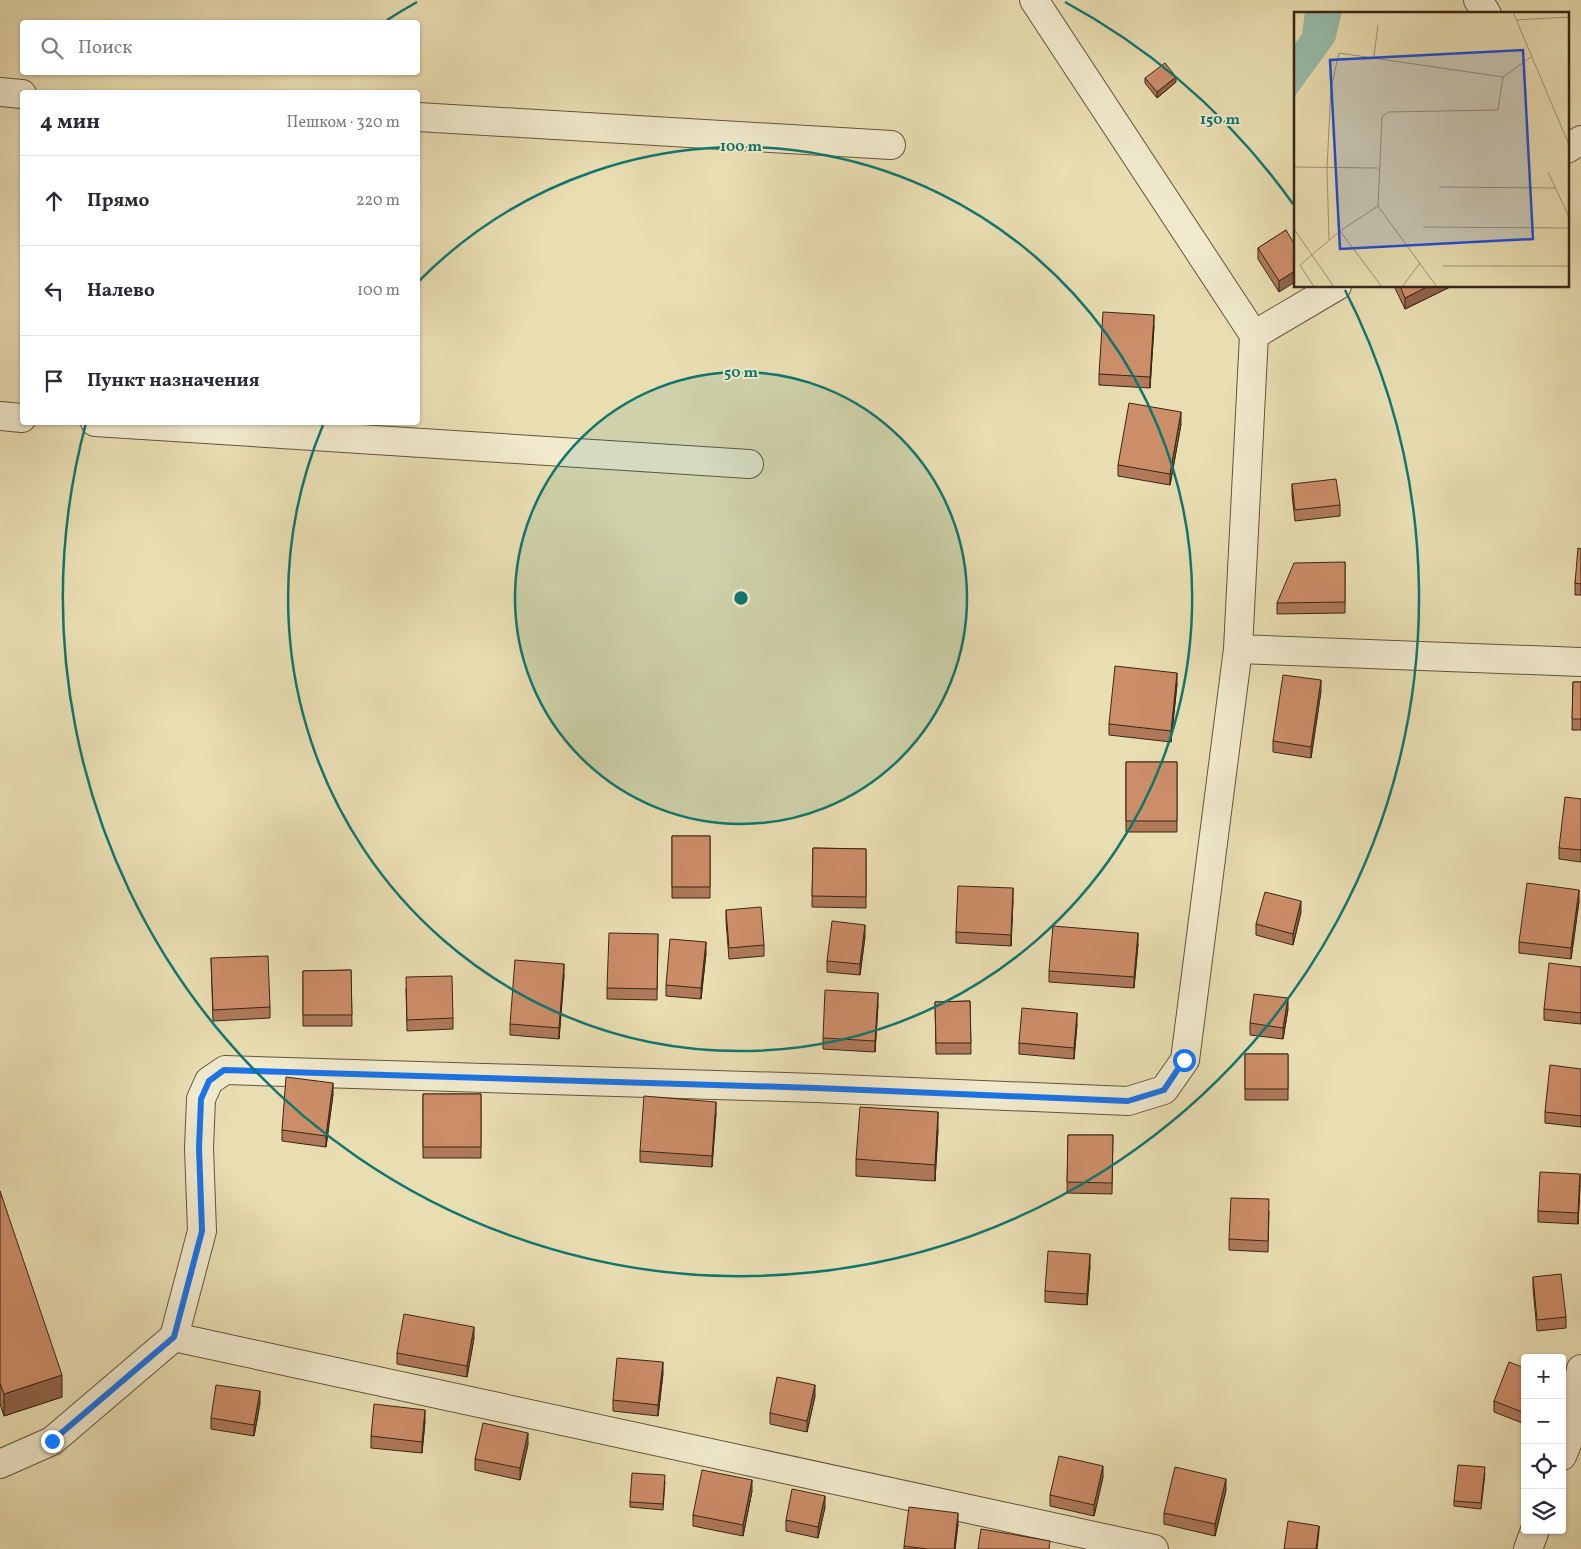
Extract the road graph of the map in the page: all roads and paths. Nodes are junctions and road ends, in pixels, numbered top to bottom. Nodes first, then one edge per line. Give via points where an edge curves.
1 (1034, 0) edge
2 (1478, 0) edge
3 (1486, 12) edge
4 (0, 92) edge
5 (20, 94) edge
6 (420, 117) edge
7 (891, 145) dead end
8 (1334, 288) edge
9 (1254, 335) junction
10 (0, 416) edge
11 (20, 418) edge
12 (142, 425) edge
13 (749, 464) dead end
14 (1238, 649) junction
15 (1581, 662) edge
16 (174, 1337) junction
17 (1581, 1369) edge
18 (1566, 1446) edge
19 (0, 1464) edge
20 (1534, 1534) edge
21 (1154, 1549) edge
22 (1528, 1549) edge

1 - 9 street
2 - 3 street
4 - 5 street
6 - 7 street
8 - 9 street
9 - 14 street
10 - 11 street
12 - 13 street
14 - 15 street
14 - 16 street via 1184,1060 1164,1090 1128,1101 224,1070 209,1081 201,1099 202,1231
16 - 19 street via 52,1441
16 - 21 street
17 - 18 street
20 - 22 street

